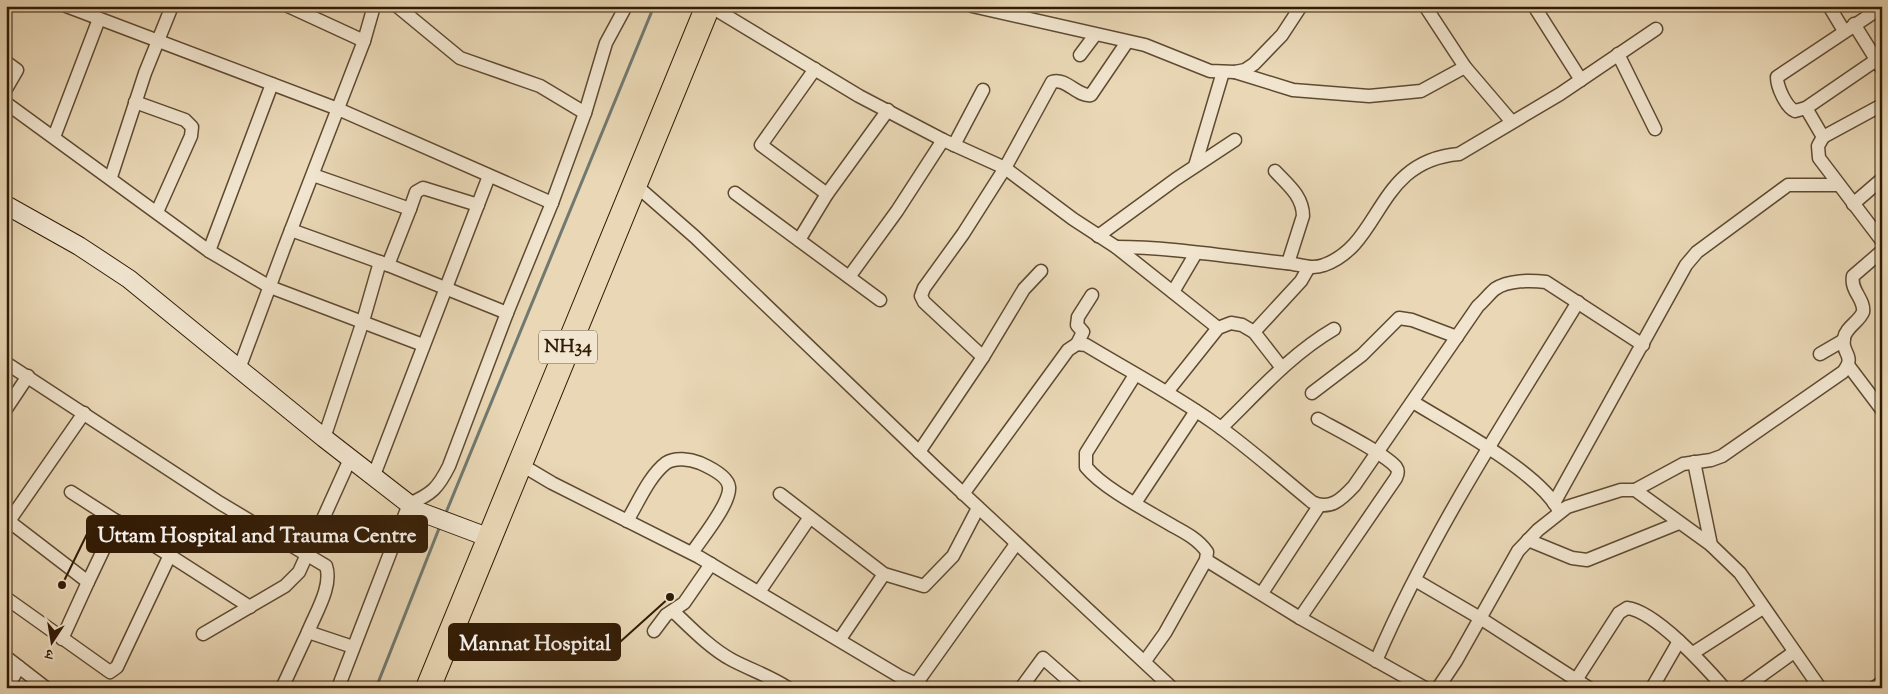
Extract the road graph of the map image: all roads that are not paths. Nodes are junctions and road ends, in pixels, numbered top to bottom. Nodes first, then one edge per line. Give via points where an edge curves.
1 (66, 6) edge
2 (172, 6) edge
3 (288, 6) edge
4 (374, 6) edge
5 (398, 6) edge
6 (626, 6) edge
7 (691, 6) edge
8 (709, 6) edge
9 (972, 6) edge
10 (1301, 6) edge
11 (1425, 6) edge
12 (1534, 6) edge
13 (1829, 6) edge
14 (1882, 7) edge
15 (1016, 10) edge
16 (99, 19) junction
17 (1849, 28) junction
18 (1656, 29) dead end
19 (1095, 35) junction
20 (364, 40) junction
21 (159, 42) junction
22 (1127, 42) junction
23 (1618, 54) junction
24 (1080, 55) dead end
25 (6, 62) edge
26 (1880, 62) edge
27 (1465, 67) junction
28 (815, 69) junction
29 (1229, 72) junction
30 (1581, 80) junction
31 (272, 84) junction
32 (6, 89) edge
33 (983, 90) dead end
34 (135, 102) junction
35 (6, 103) edge
36 (1882, 105) edge
37 (1806, 108) junction
38 (338, 109) junction
39 (888, 110) junction
40 (585, 113) junction
41 (1512, 122) junction
42 (1655, 129) dead end
43 (54, 137) junction
44 (1823, 137) junction
45 (1235, 140) dead end
46 (949, 142) junction
47 (1195, 166) junction
48 (1005, 168) junction
49 (1275, 171) dead end
50 (313, 174) junction
51 (489, 176) junction
52 (111, 177) junction
53 (1882, 179) edge
54 (633, 186) junction
55 (1839, 186) junction
56 (735, 193) dead end
57 (827, 194) junction
58 (552, 203) junction
59 (1853, 204) junction
60 (6, 205) edge
61 (478, 205) junction
62 (410, 209) junction
63 (157, 212) junction
64 (291, 230) junction
65 (1098, 236) junction
66 (799, 240) junction
67 (1882, 241) edge
68 (1116, 247) junction
69 (1882, 250) edge
70 (209, 251) junction
71 (1196, 253) junction
72 (384, 263) junction
73 (1288, 263) junction
74 (1309, 267) junction
75 (1041, 271) dead end
76 (849, 277) junction
77 (270, 287) junction
78 (447, 288) junction
79 (1173, 292) junction
80 (1092, 296) dead end
81 (880, 300) dead end
82 (1578, 302) junction
83 (507, 313) junction
84 (363, 322) junction
85 (1218, 328) junction
86 (1334, 329) dead end
87 (1254, 332) junction
88 (1457, 337) junction
89 (1844, 340) junction
90 (1077, 344) junction
91 (423, 345) junction
92 (1643, 345) junction
93 (1820, 354) dead end
94 (983, 357) junction
95 (6, 363) edge
96 (1848, 365) junction
97 (1282, 368) junction
98 (239, 369) junction
99 (1135, 375) junction
100 (28, 376) junction
101 (1168, 392) junction
102 (1312, 393) dead end
103 (1413, 402) junction
104 (6, 408) edge
105 (1882, 410) edge
106 (1196, 411) junction
107 (84, 413) junction
108 (1318, 419) dead end
109 (1220, 428) junction
110 (324, 438) junction
111 (1488, 449) junction
112 (919, 452) junction
113 (1378, 454) junction
114 (350, 459) junction
115 (1694, 462) junction
116 (520, 464) junction
117 (374, 475) junction
118 (1635, 490) junction
119 (71, 492) dead end
120 (780, 494) dead end
121 (963, 494) junction
122 (1134, 502) junction
123 (1319, 506) junction
124 (413, 508) junction
125 (978, 508) junction
126 (1557, 508) junction
127 (8, 520) edge
128 (808, 520) dead end
129 (117, 521) junction
130 (627, 521) junction
131 (1679, 523) junction
132 (483, 535) junction
133 (1528, 540) junction
134 (1016, 544) junction
135 (1711, 545) junction
136 (692, 554) junction
137 (170, 555) junction
138 (306, 556) junction
139 (1206, 560) junction
140 (711, 564) junction
141 (884, 574) junction
142 (1415, 580) junction
143 (88, 582) junction
144 (759, 592) junction
145 (1262, 593) junction
146 (6, 598) edge
147 (250, 607) junction
148 (1762, 608) junction
149 (673, 611) junction
150 (1300, 618) junction
151 (1480, 618) junction
152 (654, 631) dead end
153 (308, 632) junction
154 (203, 634) dead end
155 (62, 639) junction
156 (840, 639) junction
157 (1679, 641) junction
158 (353, 647) junction
159 (1794, 652) junction
160 (1693, 653) junction
161 (6, 657) edge
162 (1145, 661) junction
163 (1376, 661) junction
164 (19, 667) junction
165 (1576, 680) junction
166 (1882, 682) edge
167 (921, 686) edge
168 (1416, 686) edge
169 (6, 688) edge
170 (46, 688) edge
171 (282, 688) edge
172 (338, 688) edge
173 (412, 688) edge
174 (428, 688) edge
175 (788, 688) edge
176 (1021, 688) edge
177 (1077, 688) edge
178 (1172, 688) edge
179 (1438, 688) edge
180 (1589, 688) edge
181 (1652, 688) edge
182 (1724, 688) edge
183 (1744, 688) edge
184 (1820, 688) edge
185 (1874, 688) edge

1 - 16 street
2 - 21 street
3 - 20 street
4 - 20 street
5 - 40 street via 460,58 540,86
6 - 40 street via 606,43
7 - 132 highway, NH34
8 - 28 street
8 - 54 highway, NH34
9 - 15 street
10 - 29 street via 1282,35 1254,64 1245,70
11 - 27 street
12 - 30 street
13 - 17 street
14 - 17 street
15 - 19 street
16 - 21 street
16 - 43 street
17 - 26 street
17 - 37 street via 1777,77 1790,109
18 - 23 street
19 - 22 street
19 - 24 street
20 - 38 street
21 - 31 street
21 - 34 street
22 - 29 street via 1162,50 1210,71
22 - 48 street via 1091,96 1060,81 1052,82
23 - 30 street
23 - 42 street
25 - 32 street via 17,70
26 - 37 street
27 - 29 street via 1422,91 1369,96 1293,90
27 - 41 street
28 - 39 street
28 - 57 street via 761,145
29 - 47 street
30 - 41 street
31 - 38 street
31 - 70 street
33 - 46 street
34 - 52 street
34 - 63 street via 185,120 192,127 191,136
35 - 43 street
36 - 44 street
37 - 44 street
38 - 50 street
38 - 51 street
39 - 46 street
39 - 57 street
40 - 58 street
41 - 74 street via 1459,154 1444,156 1411,172 1391,189 1352,249 1339,259
43 - 52 street
44 - 55 street via 1817,153
45 - 47 street
46 - 48 street
46 - 76 street
47 - 65 street
48 - 65 street
48 - 94 street via 924,288 922,296 924,302
49 - 73 street via 1297,194 1303,207
50 - 62 street
50 - 64 street
51 - 58 street
51 - 61 street
52 - 63 street
53 - 59 street
54 - 112 street via 695,237
54 - 116 highway, NH34
55 - 59 street
55 - 92 street via 1788,185 1697,252 1686,265
56 - 66 street
57 - 66 street
58 - 83 street
59 - 67 street
60 - 98 street via 79,246 129,279
61 - 62 street via 422,188 416,192
61 - 78 street
62 - 72 street
63 - 70 street
64 - 72 street
64 - 77 street
65 - 68 street
66 - 76 street
68 - 71 street via 1159,247
68 - 79 street
69 - 89 street via 1853,276 1852,287 1864,307 1861,318 1849,328
70 - 77 street
71 - 73 street
71 - 79 street
72 - 78 street
72 - 84 street
73 - 74 street
74 - 87 street via 1301,281
75 - 94 street via 1024,289
76 - 81 street
77 - 84 street
77 - 98 street
78 - 83 street
78 - 91 street
79 - 85 street
80 - 90 street via 1078,316 1077,325 1083,332
82 - 88 street via 1555,287 1535,280 1501,287 1478,306
82 - 92 street
82 - 111 street
83 - 124 street via 450,466 440,484
84 - 91 street
84 - 110 street
85 - 87 street via 1242,325
85 - 101 street
86 - 97 street via 1315,340
87 - 97 street
88 - 102 street via 1399,318 1362,355
88 - 103 street
89 - 93 street
89 - 96 street via 1850,358
90 - 99 street via 1086,345
90 - 121 street via 1068,350
91 - 117 street
92 - 126 street
94 - 112 street
95 - 100 street
96 - 105 street
96 - 115 street via 1722,456
97 - 109 street
98 - 110 street
99 - 101 street
99 - 122 street via 1086,453 1086,467 1092,474
100 - 104 street
100 - 107 street
101 - 106 street
103 - 111 street
103 - 113 street
106 - 109 street
106 - 122 street
107 - 127 street
107 - 138 street
108 - 113 street
109 - 123 street via 1252,450
110 - 114 street
111 - 126 street via 1544,489
111 - 142 street
112 - 121 street
113 - 123 street via 1341,500
113 - 150 street via 1396,467 1396,478
114 - 117 street
114 - 138 street
115 - 118 street via 1683,464
115 - 135 street
116 - 130 street
116 - 132 highway, NH34
117 - 124 street
118 - 126 street via 1620,490 1567,508
118 - 131 street
119 - 129 street
120 - 141 street
121 - 125 street
122 - 139 street via 1195,539 1207,552
123 - 145 street
124 - 132 street
124 - 158 street
125 - 134 street
125 - 141 street via 953,556 924,586
126 - 133 street
127 - 143 street
128 - 144 street
129 - 137 street
129 - 143 street
130 - 136 street
130 - 136 street via 668,461 678,459 701,463 729,485 724,504
131 - 133 street via 1587,560 1572,558
131 - 135 street
132 - 173 highway, NH34
132 - 174 highway, NH34
133 - 151 street
134 - 162 street
134 - 167 street
135 - 148 street via 1740,573
136 - 140 street
137 - 147 street
137 - 155 street via 114,670 107,671
138 - 147 street via 299,572 285,586
138 - 153 street via 326,566 329,574
139 - 145 street
139 - 162 street via 1165,633
140 - 144 street
140 - 149 street via 684,603
141 - 156 street
142 - 151 street
142 - 163 street
143 - 155 street
144 - 156 street
145 - 150 street
146 - 155 street
147 - 154 street
148 - 159 street
148 - 160 street
149 - 152 street
149 - 175 street via 717,650
150 - 163 street
151 - 165 street
151 - 179 street
153 - 158 street
153 - 171 street
156 - 167 street
157 - 160 street
157 - 165 street via 1642,613 1627,608 1619,612
157 - 181 street
158 - 172 street
159 - 183 street
159 - 184 street
160 - 182 street
161 - 164 street
162 - 178 street
163 - 168 street
164 - 169 street
164 - 170 street
165 - 180 street
166 - 185 street
176 - 177 street via 1043,658

